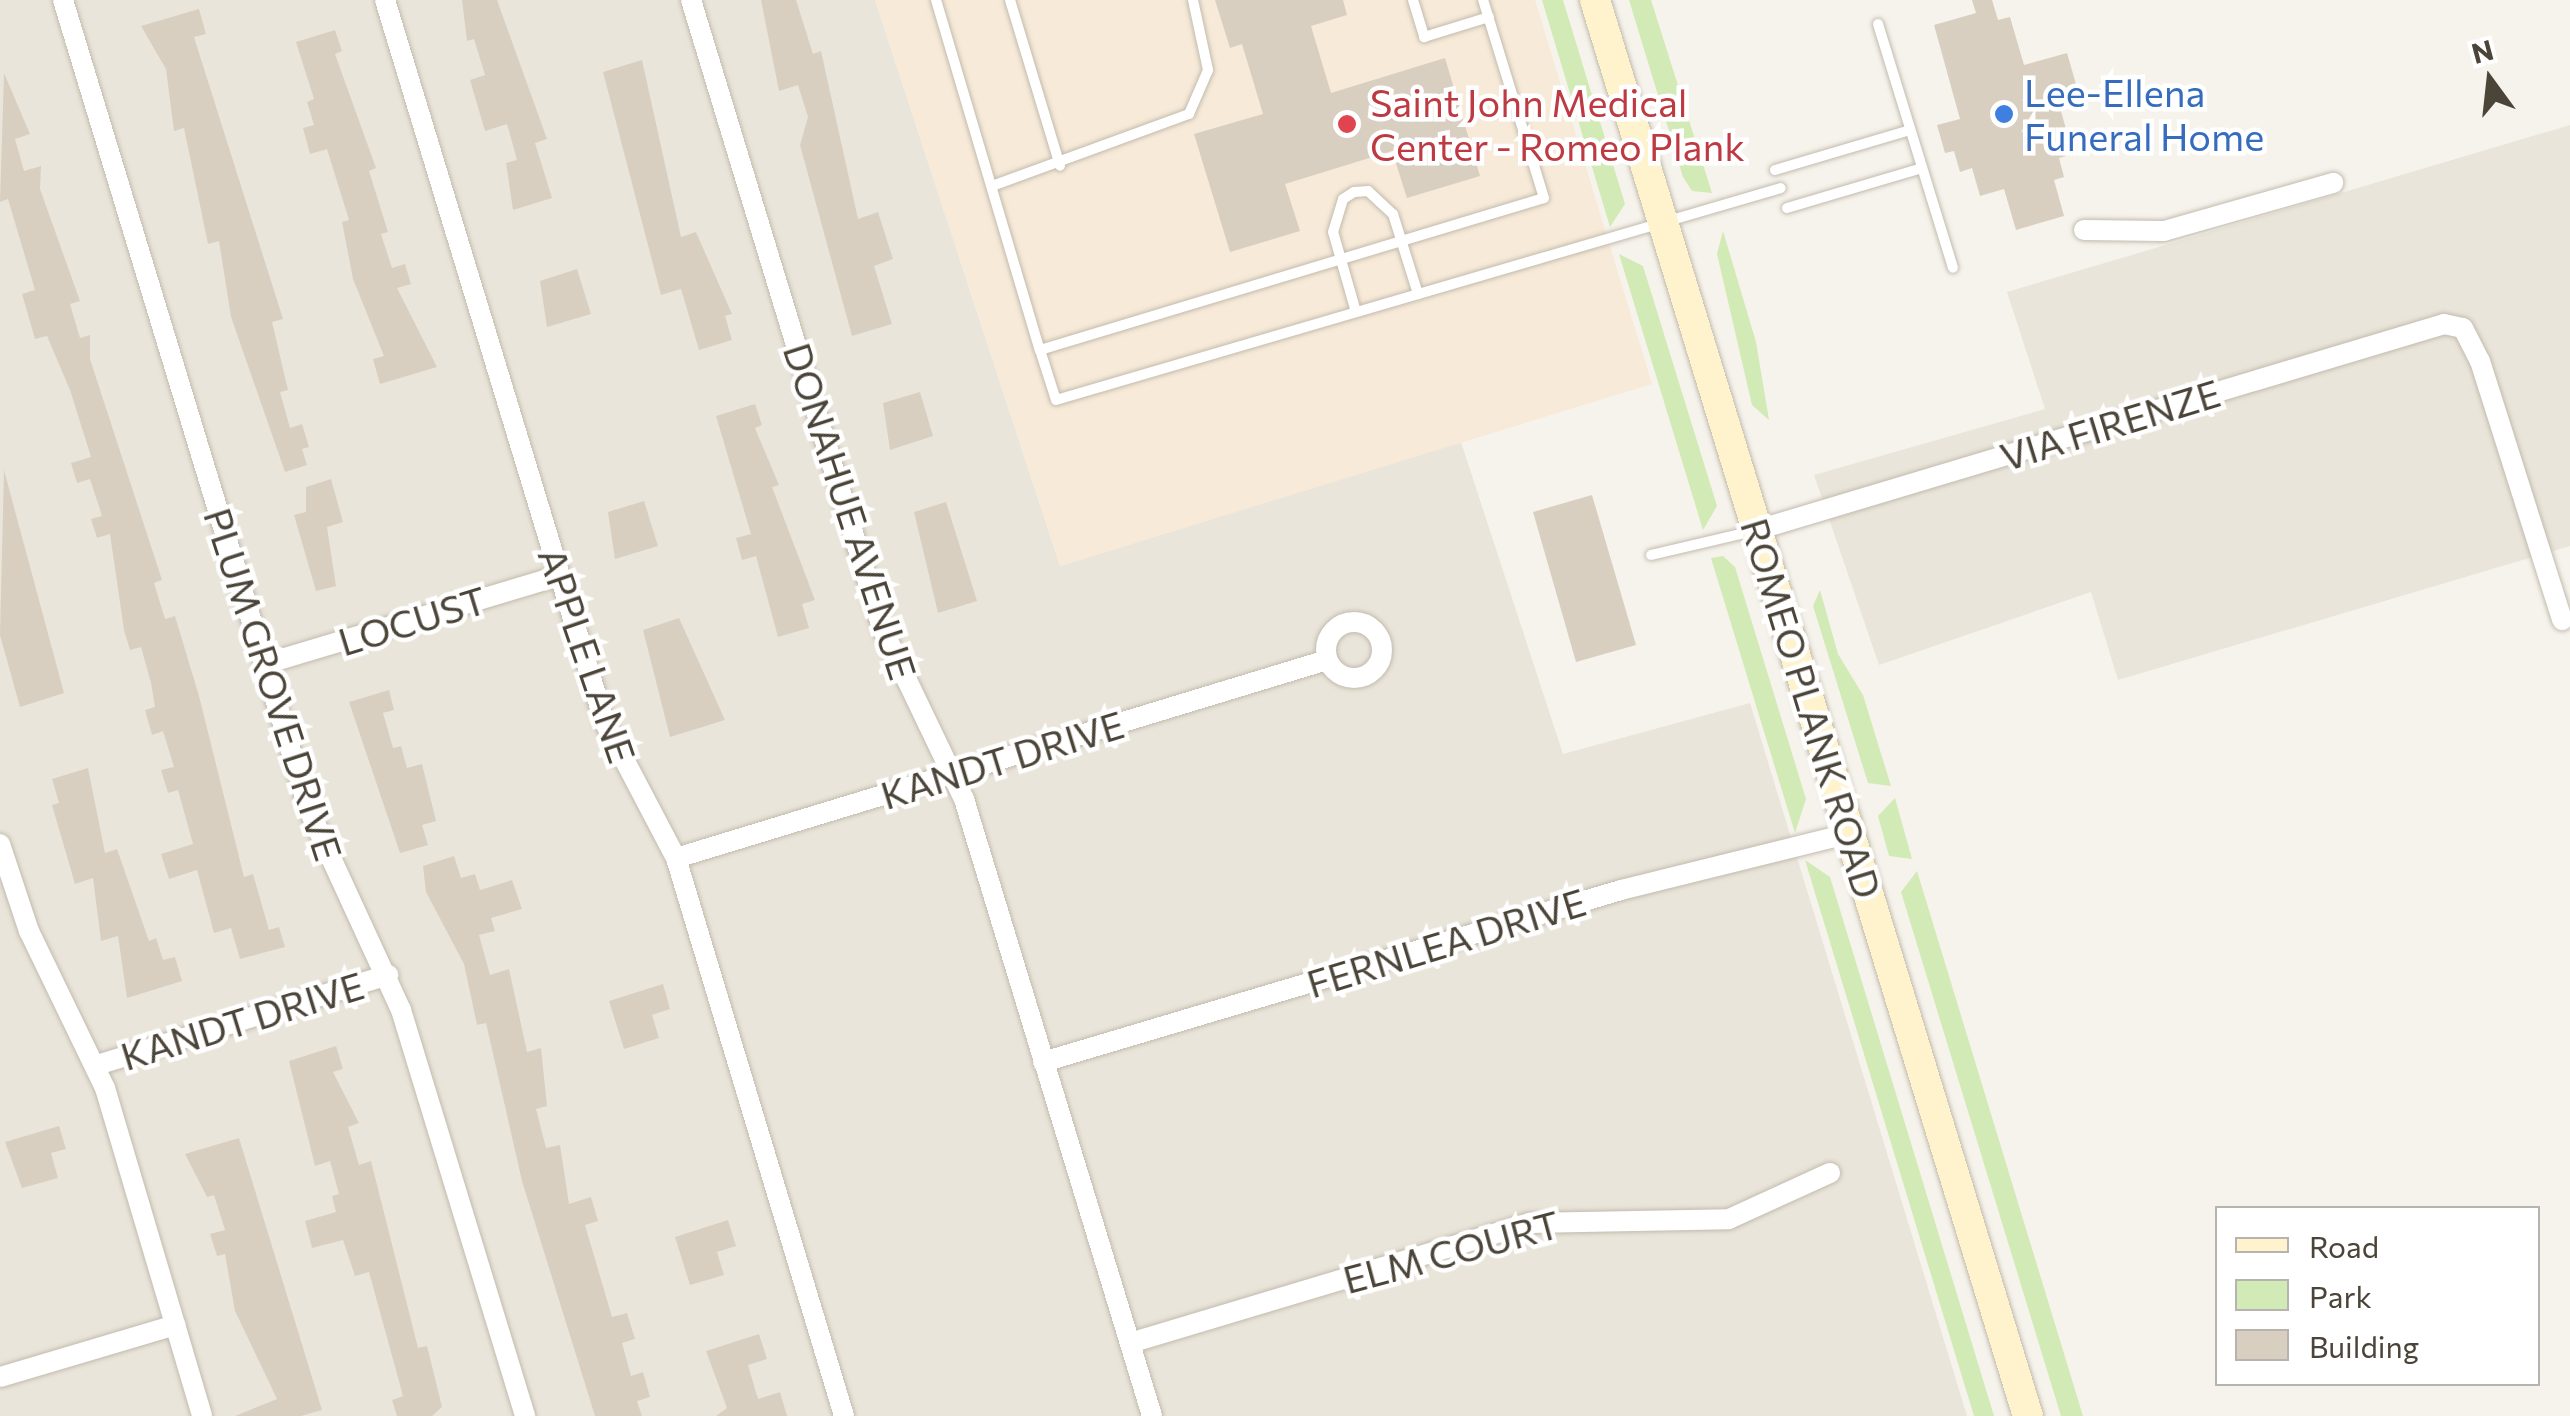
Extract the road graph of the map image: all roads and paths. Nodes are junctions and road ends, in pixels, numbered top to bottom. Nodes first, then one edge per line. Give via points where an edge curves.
1 (63, 0) edge
2 (385, 0) edge
3 (691, 0) edge
4 (936, 0) edge
5 (1010, 0) edge
6 (1193, 0) edge
7 (1413, 0) edge
8 (1484, 0) edge
9 (1595, 0) edge
10 (1488, 17) junction
11 (1878, 24) dead end
12 (1910, 130) junction
13 (1060, 166) junction
14 (1922, 168) junction
15 (1775, 170) dead end
16 (2333, 183) dead end
17 (992, 186) junction
18 (1781, 188) dead end
19 (1787, 208) dead end
20 (1664, 226) junction
21 (2084, 230) dead end
22 (1402, 241) junction
23 (1341, 260) junction
24 (1953, 268) dead end
25 (1418, 294) junction
26 (1356, 312) junction
27 (1040, 350) junction
28 (1757, 530) junction
29 (1652, 555) dead end
30 (559, 576) junction
31 (2562, 620) dead end
32 (1327, 660) dead end
33 (265, 664) junction
34 (954, 774) junction
35 (1851, 833) junction
36 (0, 844) edge
37 (676, 858) junction
38 (388, 975) junction
39 (1044, 1062) junction
40 (96, 1064) junction
41 (1830, 1173) dead end
42 (174, 1325) junction
43 (1130, 1343) junction
44 (0, 1377) edge
45 (202, 1416) edge
46 (524, 1416) edge
47 (844, 1416) edge
48 (1152, 1416) edge
49 (2028, 1416) edge

1 - 33 street, PLUM GROVE DRIVE
2 - 30 street, APPLE LANE
3 - 34 street, DONAHUE AVENUE via 882,628
4 - 17 lane
5 - 13 lane
6 - 13 lane via 1208,70 1189,114
7 - 10 lane via 1424,37
8 - 10 lane
9 - 20 main road, ROMEO PLANK ROAD
10 - 22 lane via 1544,198
11 - 12 lane
12 - 14 lane
12 - 15 lane
13 - 17 lane
14 - 19 lane
14 - 24 lane
16 - 21 street via 2164,231
17 - 27 lane
18 - 20 lane
20 - 25 lane
20 - 28 main road, ROMEO PLANK ROAD
22 - 23 lane
22 - 23 lane via 1382,200 1354,192 1334,215
22 - 25 lane
23 - 26 lane
23 - 27 lane
25 - 26 lane
26 - 27 lane via 1056,400
28 - 29 lane
28 - 31 street, VIA FIRENZE via 2417,331 2463,328
28 - 35 main road, ROMEO PLANK ROAD
30 - 33 street, LOCUST
30 - 37 street, APPLE LANE via 613,746
32 - 34 street, KANDT DRIVE
33 - 38 street, PLUM GROVE DRIVE via 322,846
34 - 37 street, KANDT DRIVE
34 - 39 street, DONAHUE AVENUE
35 - 39 street, FERNLEA DRIVE via 1621,890
35 - 49 main road, ROMEO PLANK ROAD
36 - 40 street via 29,930
37 - 47 street, APPLE LANE
38 - 40 street, KANDT DRIVE
38 - 46 street, PLUM GROVE DRIVE
39 - 43 street, DONAHUE AVENUE
40 - 42 street
41 - 43 street, ELM COURT via 1729,1219 1529,1223
42 - 44 street
42 - 45 street
43 - 48 street, DONAHUE AVENUE

